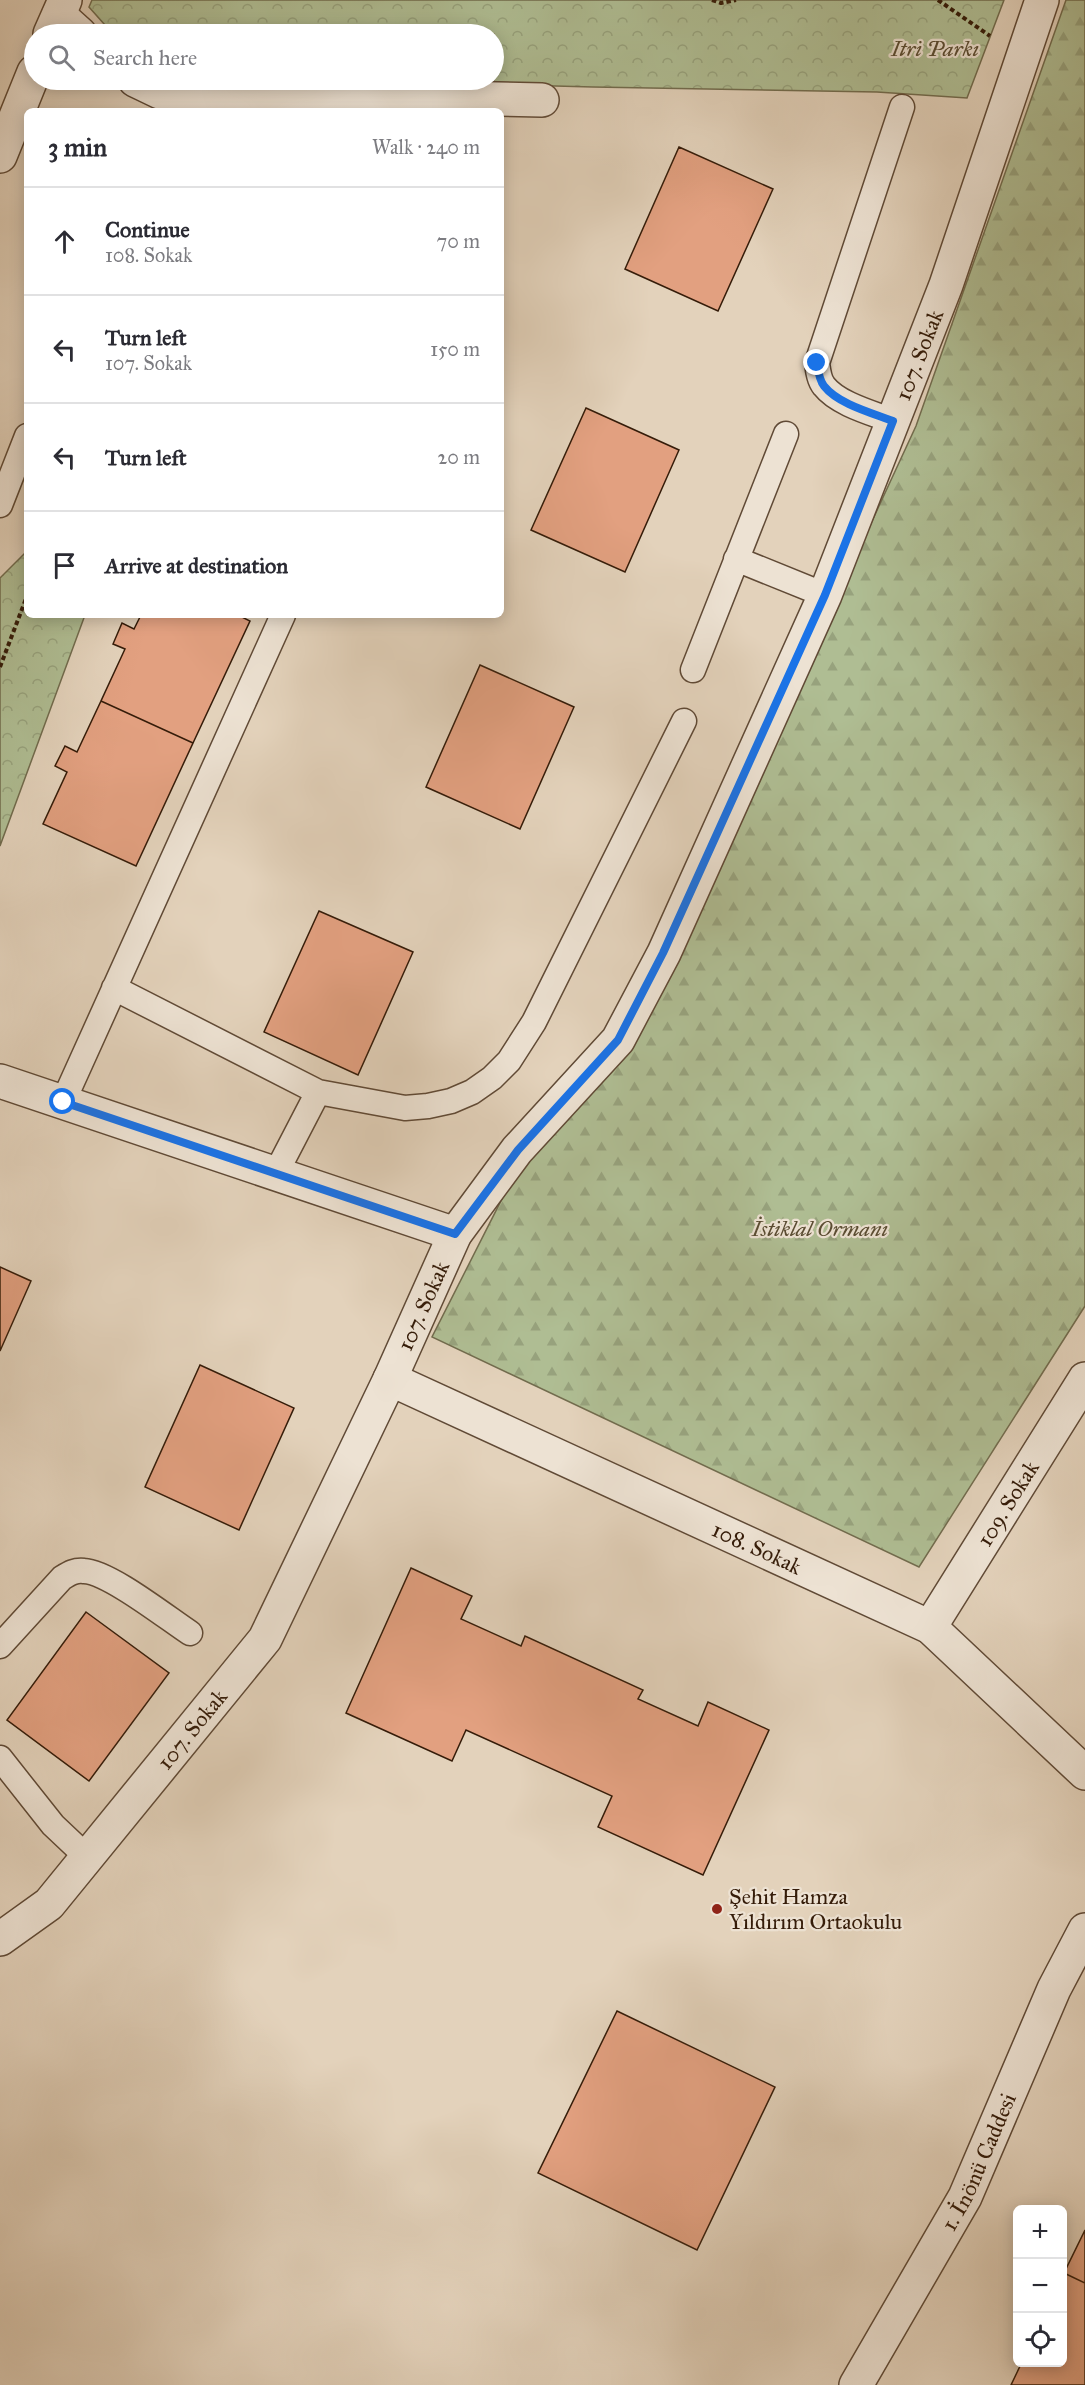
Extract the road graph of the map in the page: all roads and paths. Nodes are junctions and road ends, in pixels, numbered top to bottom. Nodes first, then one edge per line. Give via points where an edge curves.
1 (712, 0) edge
2 (736, 0) edge
3 (938, 0) edge
4 (1042, 0) edge
5 (1023, 53) junction
6 (27, 90) edge
7 (149, 94) edge
8 (542, 100) dead end
9 (902, 107) dead end
10 (0, 156) edge
11 (893, 421) junction
12 (786, 434) dead end
13 (24, 444) edge
14 (0, 505) edge
15 (736, 560) junction
16 (825, 595) junction
17 (24, 604) edge
18 (282, 618) edge
19 (0, 668) edge
20 (693, 670) dead end
21 (684, 721) dead end
22 (114, 988) junction
23 (0, 1081) edge
24 (318, 1092) junction
25 (63, 1102) junction
26 (276, 1173) junction
27 (455, 1234) junction
28 (390, 1379) junction
29 (1085, 1379) edge
30 (930, 1627) junction
31 (190, 1633) dead end
32 (0, 1646) edge
33 (0, 1758) edge
34 (1085, 1773) edge
35 (89, 1859) junction
36 (1085, 1930) edge
37 (0, 1939) edge
38 (856, 2385) edge

1 - 2 path
3 - 5 path via 992,37 1004,37
4 - 5 street, 107. Sokak
5 - 11 street, 107. Sokak via 946,285
6 - 10 street
7 - 8 street
9 - 11 lane via 817,363 822,385 831,393
11 - 16 street, 107. Sokak
12 - 15 lane
13 - 14 lane
15 - 16 lane
15 - 20 lane
16 - 27 street, 107. Sokak via 663,953 618,1040 518,1150
17 - 19 path
18 - 22 lane
21 - 24 lane via 534,1022 509,1061 472,1092 428,1107 405,1108
22 - 24 lane
22 - 25 lane
23 - 25 street
24 - 26 lane
25 - 26 street
26 - 27 street
27 - 28 street, 107. Sokak
28 - 30 street, 108. Sokak
28 - 35 street, 107. Sokak via 265,1639
29 - 30 street, 109. Sokak
30 - 34 street, 108. Sokak
31 - 32 lane via 110,1581 86,1571 74,1571 62,1578
33 - 35 lane via 52,1825
35 - 37 street, 107. Sokak via 49,1904
36 - 38 street, 1. İnönü Caddesi via 1054,1989 965,2197

